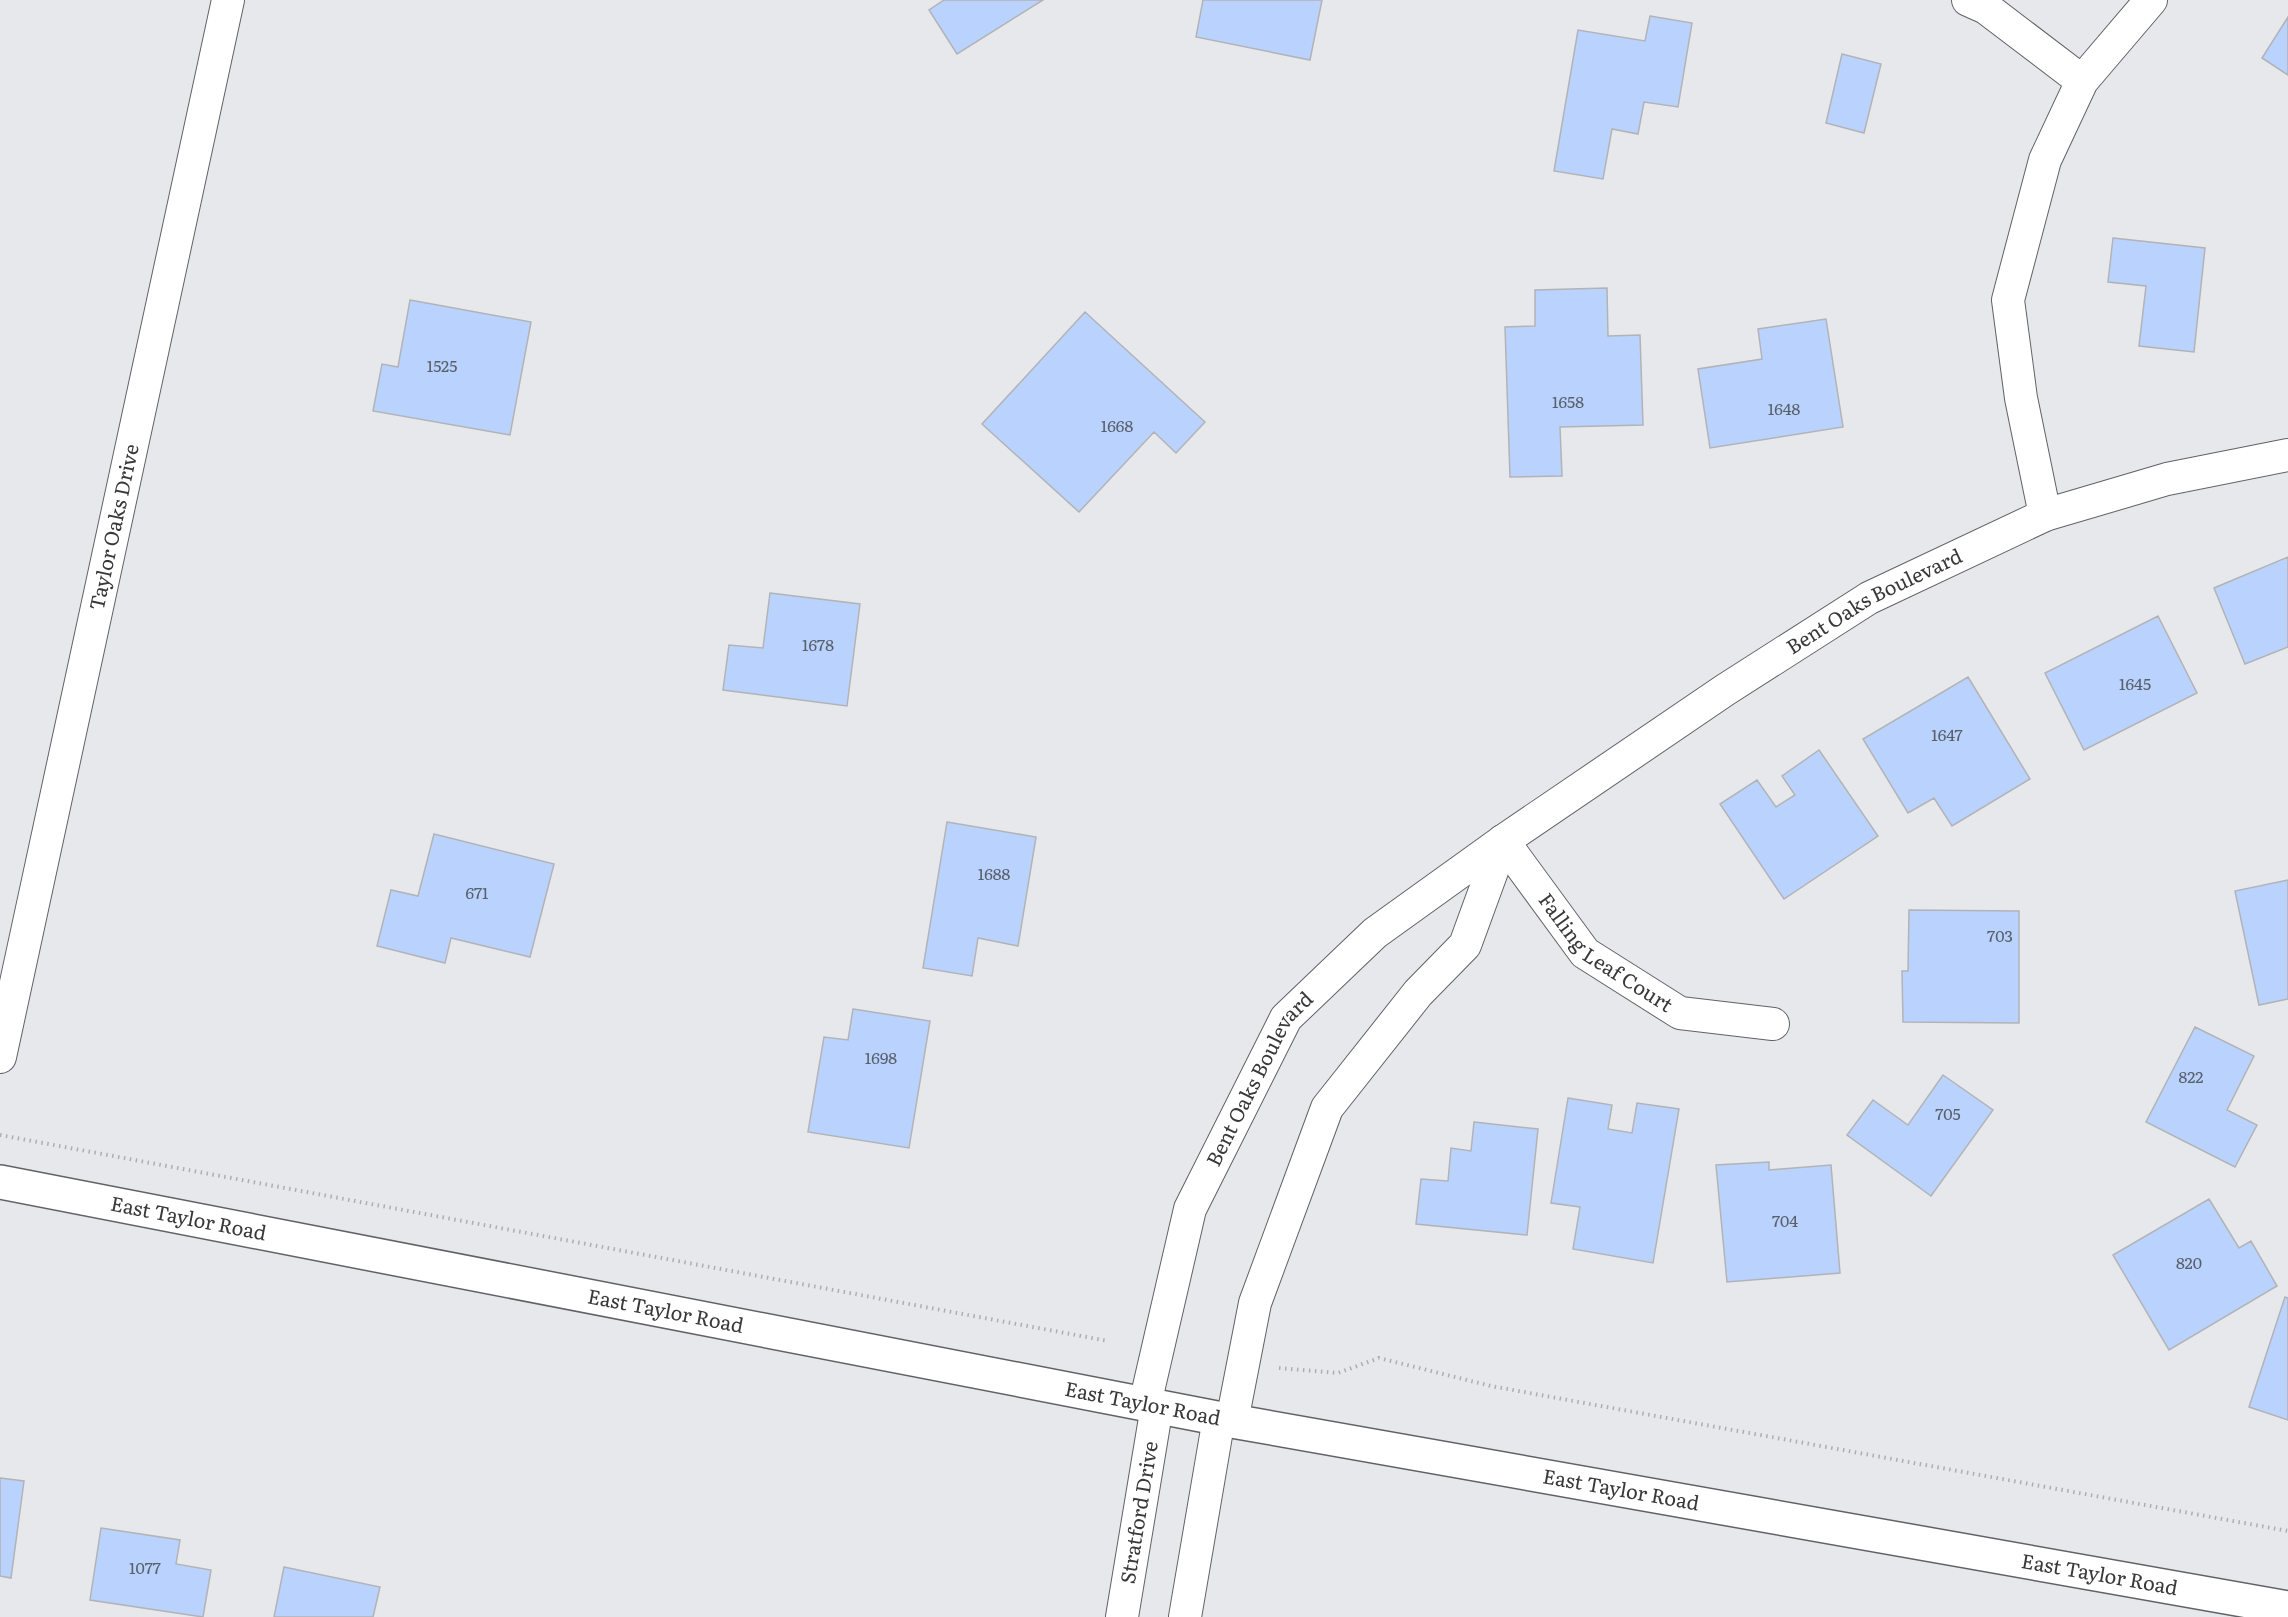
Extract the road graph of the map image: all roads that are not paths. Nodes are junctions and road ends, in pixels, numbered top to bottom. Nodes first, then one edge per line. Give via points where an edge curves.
1 (228, 0) edge
2 (1968, 0) edge
3 (2151, 0) edge
4 (2082, 81) junction
5 (2288, 455) edge
6 (2045, 515) junction
7 (1503, 841) junction
8 (1773, 1024) dead end
9 (0, 1057) edge
10 (0, 1182) edge
11 (1151, 1405) junction
12 (1225, 1419) junction
13 (2288, 1608) edge
14 (1122, 1617) edge
15 (1185, 1617) edge

1 - 9 street, Taylor Oaks Drive
2 - 4 street via 1986,8
3 - 4 street
4 - 6 street via 2045,160 2008,300 2021,398
5 - 6 street, Bent Oaks Boulevard via 2167,479
6 - 7 street, Bent Oaks Boulevard via 1869,598 1725,690
7 - 8 street, Falling Leaf Court via 1585,953 1680,1014
7 - 11 street, Bent Oaks Boulevard via 1375,933 1286,1018 1190,1209
7 - 12 street via 1465,945 1419,993 1327,1108 1255,1303
10 - 11 main road, East Taylor Road
11 - 12 main road, East Taylor Road
11 - 14 street, Stratford Drive
12 - 13 main road, East Taylor Road
12 - 15 street

